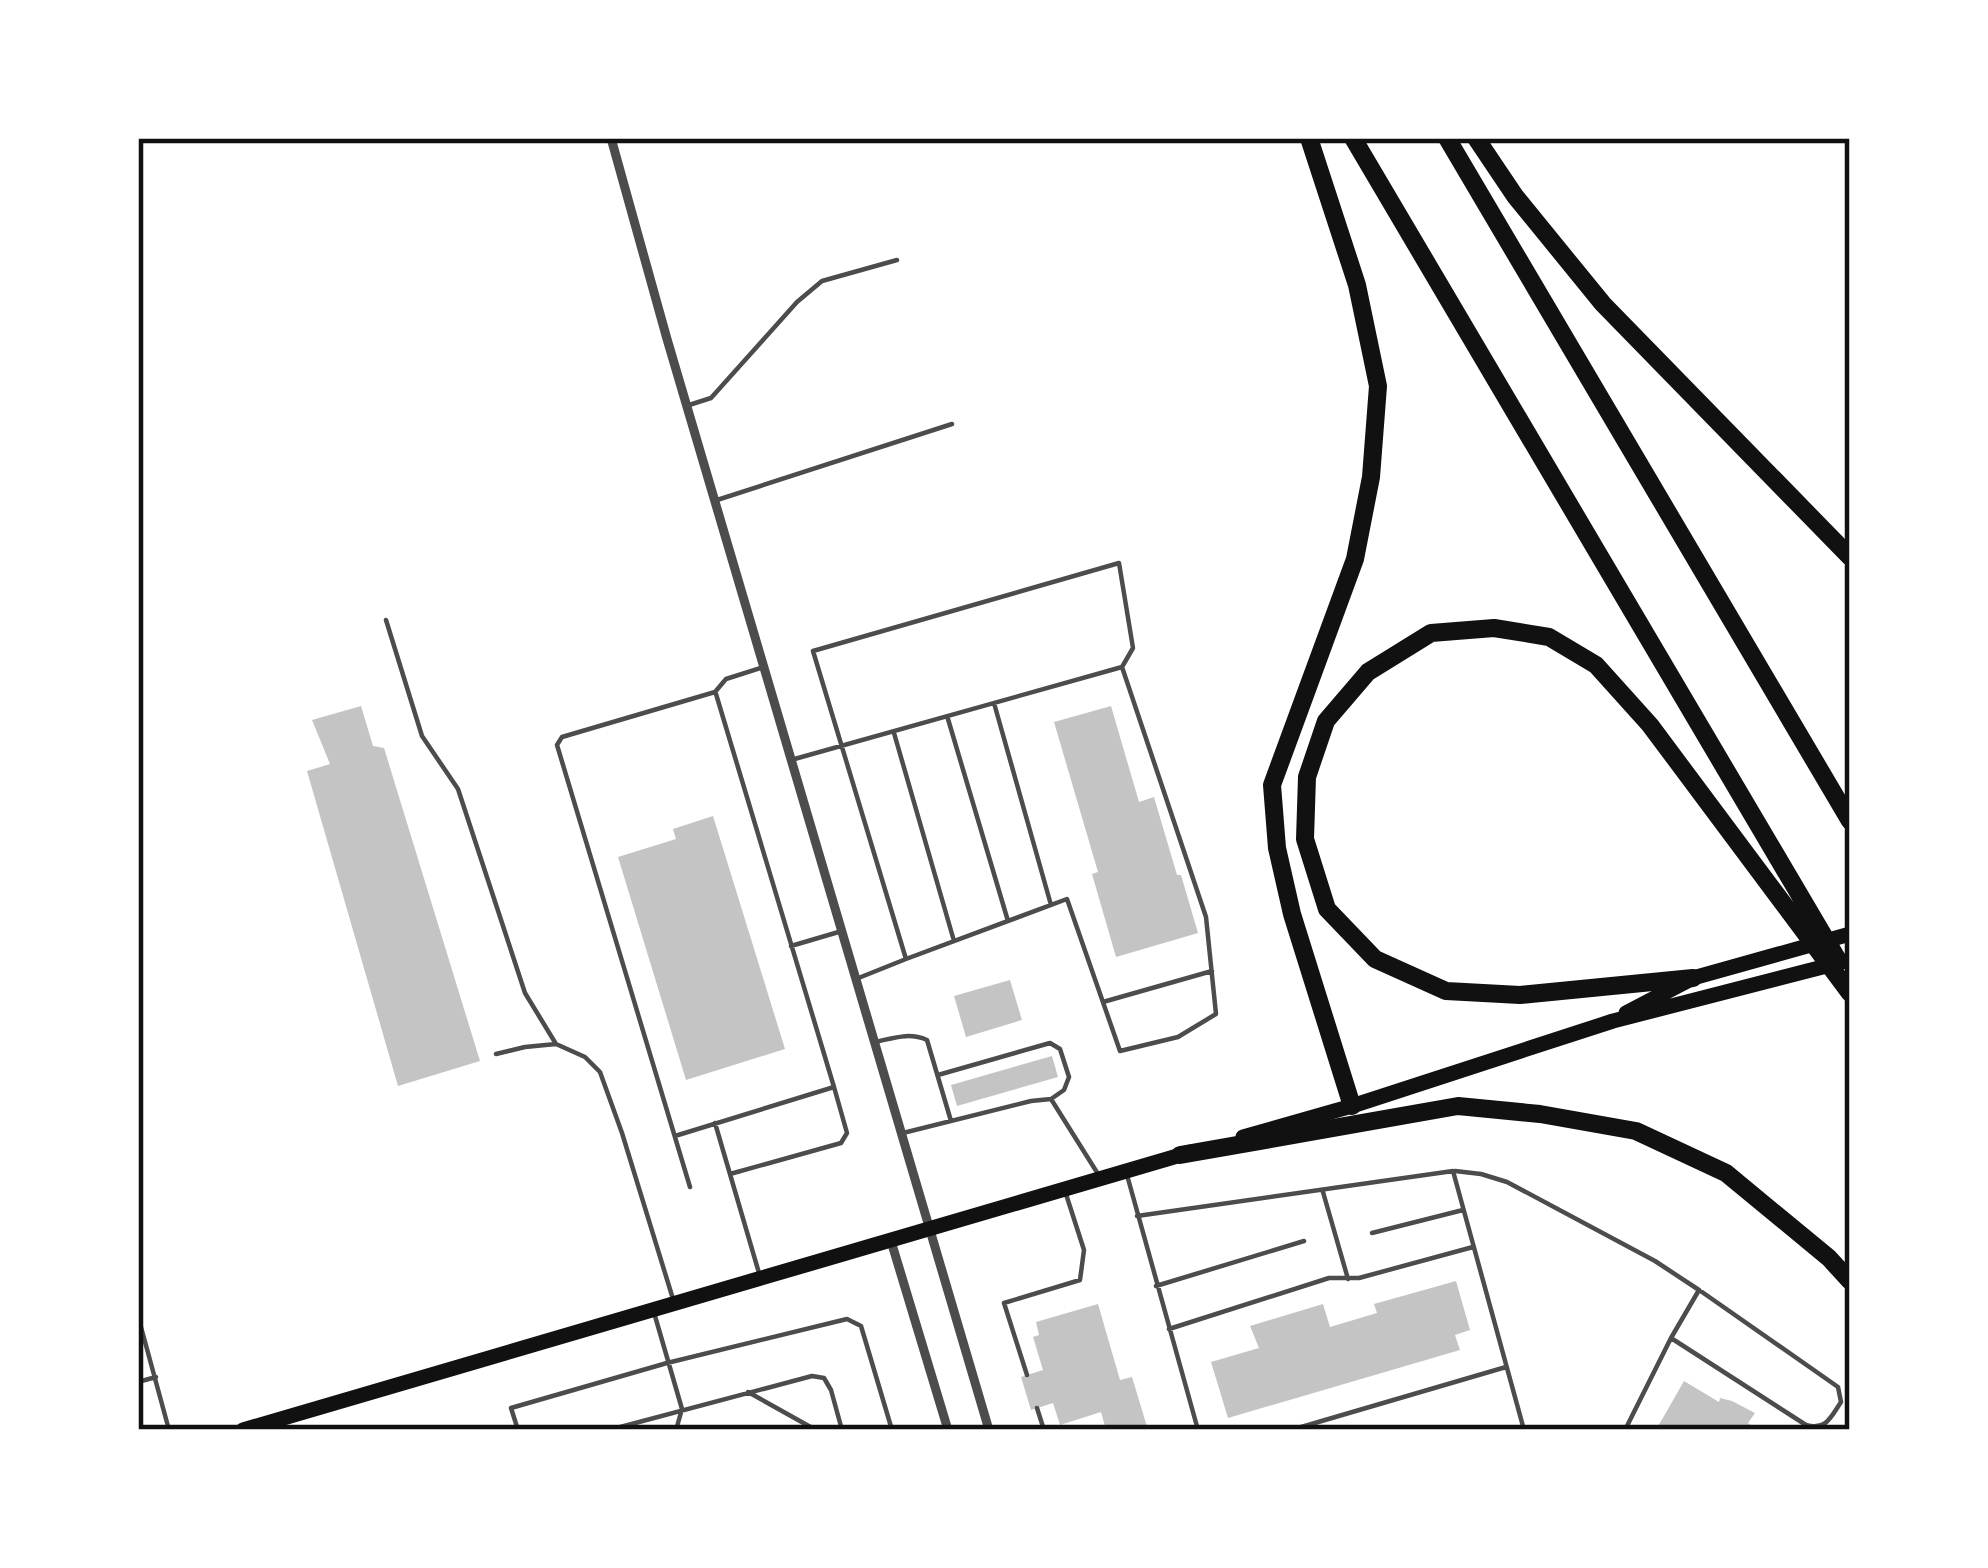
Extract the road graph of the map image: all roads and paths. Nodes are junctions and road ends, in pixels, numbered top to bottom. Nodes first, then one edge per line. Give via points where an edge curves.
1 (611, 138) edge
2 (1309, 138) edge
3 (1353, 138) edge
4 (1447, 138) edge
5 (1476, 138) edge
6 (897, 260) dead end
7 (686, 406) junction
8 (952, 424) dead end
9 (715, 501) junction
10 (1850, 557) edge
11 (386, 620) dead end
12 (764, 667) junction
13 (1122, 668) junction
14 (716, 692) junction
15 (994, 703) junction
16 (947, 716) junction
17 (893, 732) junction
18 (841, 746) junction
19 (791, 760) junction
20 (1850, 820) edge
21 (1051, 904) junction
22 (1008, 921) junction
23 (842, 931) junction
24 (1850, 934) edge
25 (954, 940) junction
26 (791, 946) junction
27 (906, 959) junction
28 (1850, 959) edge
29 (1212, 971) junction
30 (1693, 978) junction
31 (856, 979) junction
32 (1850, 980) edge
33 (1850, 993) edge
34 (1103, 1002) junction
35 (1613, 1021) junction
36 (875, 1042) junction
37 (556, 1044) junction
38 (496, 1054) dead end
39 (938, 1075) junction
40 (834, 1087) junction
41 (1051, 1099) junction
42 (1352, 1106) junction
43 (951, 1121) junction
44 (715, 1123) junction
45 (902, 1134) junction
46 (675, 1136) junction
47 (1180, 1155) junction
48 (1126, 1171) junction
49 (1453, 1171) junction
50 (730, 1174) junction
51 (1101, 1179) junction
52 (690, 1186) dead end
53 (1064, 1189) junction
54 (1323, 1189) junction
55 (1463, 1210) junction
56 (1137, 1216) junction
57 (931, 1230) junction
58 (1372, 1233) dead end
59 (891, 1241) junction
60 (1304, 1241) dead end
61 (1474, 1247) junction
62 (761, 1279) junction
63 (1348, 1279) junction
64 (1850, 1281) edge
65 (1156, 1286) junction
66 (1700, 1290) junction
67 (675, 1304) junction
68 (653, 1311) junction
69 (138, 1316) edge
70 (1168, 1329) junction
71 (1671, 1338) junction
72 (667, 1363) junction
73 (1506, 1366) junction
74 (1028, 1375) dead end
75 (156, 1377) junction
76 (138, 1382) edge
77 (748, 1392) junction
78 (1037, 1408) dead end
79 (682, 1409) junction
80 (169, 1430) edge
81 (243, 1430) edge
82 (518, 1430) edge
83 (609, 1430) edge
84 (676, 1430) edge
85 (816, 1430) edge
86 (842, 1430) edge
87 (892, 1430) edge
88 (948, 1430) edge
89 (989, 1430) edge
90 (1043, 1430) edge
91 (1198, 1430) edge
92 (1291, 1430) edge
93 (1524, 1430) edge
94 (1625, 1430) edge

1 - 7 street
2 - 42 highway via 1357,285 1378,386 1355,559 1272,785 1292,914
3 - 32 highway
4 - 20 highway
5 - 10 highway via 1603,304
6 - 7 lane via 822,280 711,398
7 - 9 street
8 - 9 lane
9 - 12 street
11 - 37 lane via 422,736 458,789 525,993
12 - 14 lane via 726,679
12 - 19 street
13 - 15 lane
13 - 18 lane via 1132,648 1119,563 813,651
13 - 29 lane via 1206,916
14 - 26 lane
14 - 46 lane via 562,736 556,745
15 - 16 lane
15 - 21 lane
16 - 17 lane
16 - 22 lane
17 - 18 lane
17 - 25 lane
18 - 19 lane
18 - 27 lane
19 - 23 street
21 - 22 lane
21 - 34 lane via 1067,898
22 - 25 lane
23 - 26 lane
23 - 31 street
24 - 30 main road
25 - 27 lane
26 - 40 lane
27 - 31 lane
28 - 35 main road
29 - 34 lane
29 - 34 lane via 1216,1014 1178,1037 1120,1051
30 - 33 highway via 1520,995 1446,991 1375,959 1327,909 1305,839 1307,777 1326,721 1368,672 1431,632 1494,628 1550,637 1596,665 1650,725
30 - 35 main road
31 - 36 street
35 - 42 main road
36 - 39 lane via 927,1040
36 - 45 street
37 - 38 lane
37 - 67 lane via 585,1057 606,1084
39 - 41 lane via 1050,1042 1069,1077
39 - 43 lane
40 - 44 lane
40 - 50 lane via 847,1133 841,1143
41 - 43 lane
41 - 51 lane
42 - 47 main road
43 - 45 lane
44 - 46 lane
44 - 50 lane
45 - 57 street
46 - 52 lane
47 - 48 main road
47 - 64 highway via 1458,1106 1636,1131 1726,1173
48 - 51 main road
48 - 56 lane
49 - 54 lane
49 - 55 lane
49 - 66 lane via 1507,1183
50 - 62 lane
51 - 53 main road
53 - 57 main road
53 - 74 lane via 1084,1250 1080,1280 1004,1303
54 - 56 lane
54 - 63 lane
55 - 58 lane
55 - 61 lane
56 - 65 lane
57 - 59 main road
57 - 89 street
59 - 62 main road
59 - 88 street
60 - 65 lane
61 - 63 lane
61 - 73 lane
62 - 67 main road
63 - 70 lane via 1329,1278
65 - 70 lane
66 - 71 lane
66 - 71 lane via 1838,1387 1841,1402 1826,1424 1806,1425
67 - 68 main road
68 - 72 lane
68 - 81 main road
69 - 75 lane
70 - 91 lane
71 - 94 lane
72 - 79 lane
72 - 82 lane via 511,1408
72 - 87 lane via 847,1319 861,1326
73 - 92 lane
73 - 93 lane
75 - 76 lane
75 - 80 lane
77 - 79 lane
77 - 85 lane
77 - 86 lane via 824,1378
78 - 90 lane
79 - 83 lane
79 - 84 lane

